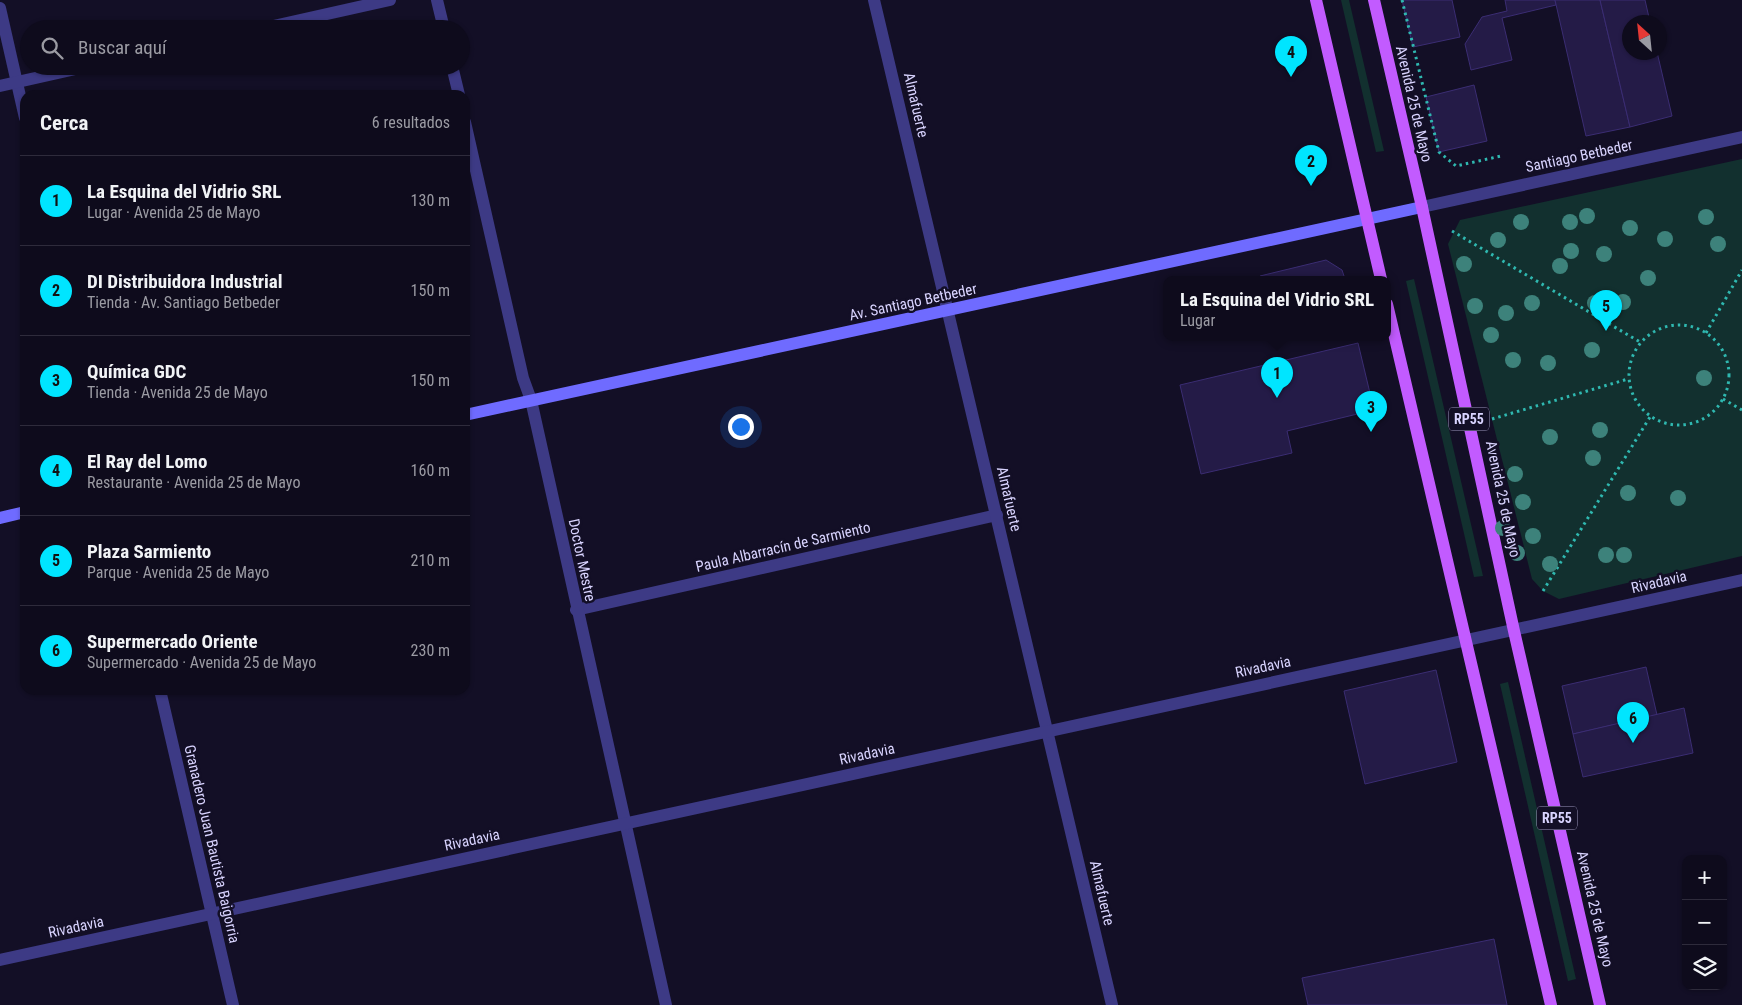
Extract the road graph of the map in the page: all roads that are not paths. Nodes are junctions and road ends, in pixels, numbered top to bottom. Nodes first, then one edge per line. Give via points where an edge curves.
1 (390, 0) edge
2 (437, 0) edge
3 (874, 0) edge
4 (1316, 0) edge
5 (1374, 0) edge
6 (0, 8) edge
7 (300, 20) edge
8 (442, 20) edge
9 (48, 75) edge
10 (454, 75) edge
11 (17, 82) junction
12 (0, 86) edge
13 (458, 90) edge
14 (20, 96) edge
15 (1742, 137) edge
16 (470, 144) edge
17 (1422, 207) junction
18 (1367, 218) junction
19 (1380, 276) edge
20 (948, 311) junction
21 (1391, 321) edge
22 (531, 400) junction
23 (470, 414) edge
24 (20, 513) edge
25 (997, 515) junction
26 (0, 518) edge
27 (1742, 580) edge
28 (576, 610) junction
29 (1514, 631) junction
30 (1466, 639) junction
31 (161, 695) edge
32 (1048, 731) junction
33 (625, 823) junction
34 (211, 914) junction
35 (0, 960) edge
36 (233, 1005) edge
37 (666, 1005) edge
38 (1112, 1005) edge
39 (1551, 1005) edge
40 (1600, 1005) edge

1 - 7 street
2 - 8 street
3 - 20 street, Almafuerte
4 - 18 main road
5 - 17 main road, Avenida 25 de Mayo / RP55
6 - 11 street
9 - 11 street
10 - 13 street
11 - 12 street
11 - 14 street
15 - 17 street, Santiago Betbeder
16 - 22 street, Doctor Mestre via 523,378
17 - 18 main road, Av. Santiago Betbeder
17 - 29 main road, Avenida 25 de Mayo / RP55
18 - 19 main road
18 - 20 main road, Av. Santiago Betbeder
20 - 22 main road, Av. Santiago Betbeder
20 - 25 street, Almafuerte
21 - 30 main road
22 - 23 main road, Av. Santiago Betbeder
22 - 28 street, Doctor Mestre
24 - 26 main road
25 - 28 street, Paula Albarracín de Sarmiento
25 - 32 street, Almafuerte
27 - 29 street, Rivadavia
28 - 33 street, Doctor Mestre
29 - 30 street, Rivadavia
29 - 40 main road, Avenida 25 de Mayo / RP55
30 - 32 street, Rivadavia
30 - 39 main road
31 - 34 street, Granadero Juan Bautista Baigorria
32 - 33 street, Rivadavia
32 - 38 street, Almafuerte
33 - 34 street, Rivadavia
33 - 37 street, Doctor Mestre
34 - 35 street, Rivadavia
34 - 36 street, Granadero Juan Bautista Baigorria

